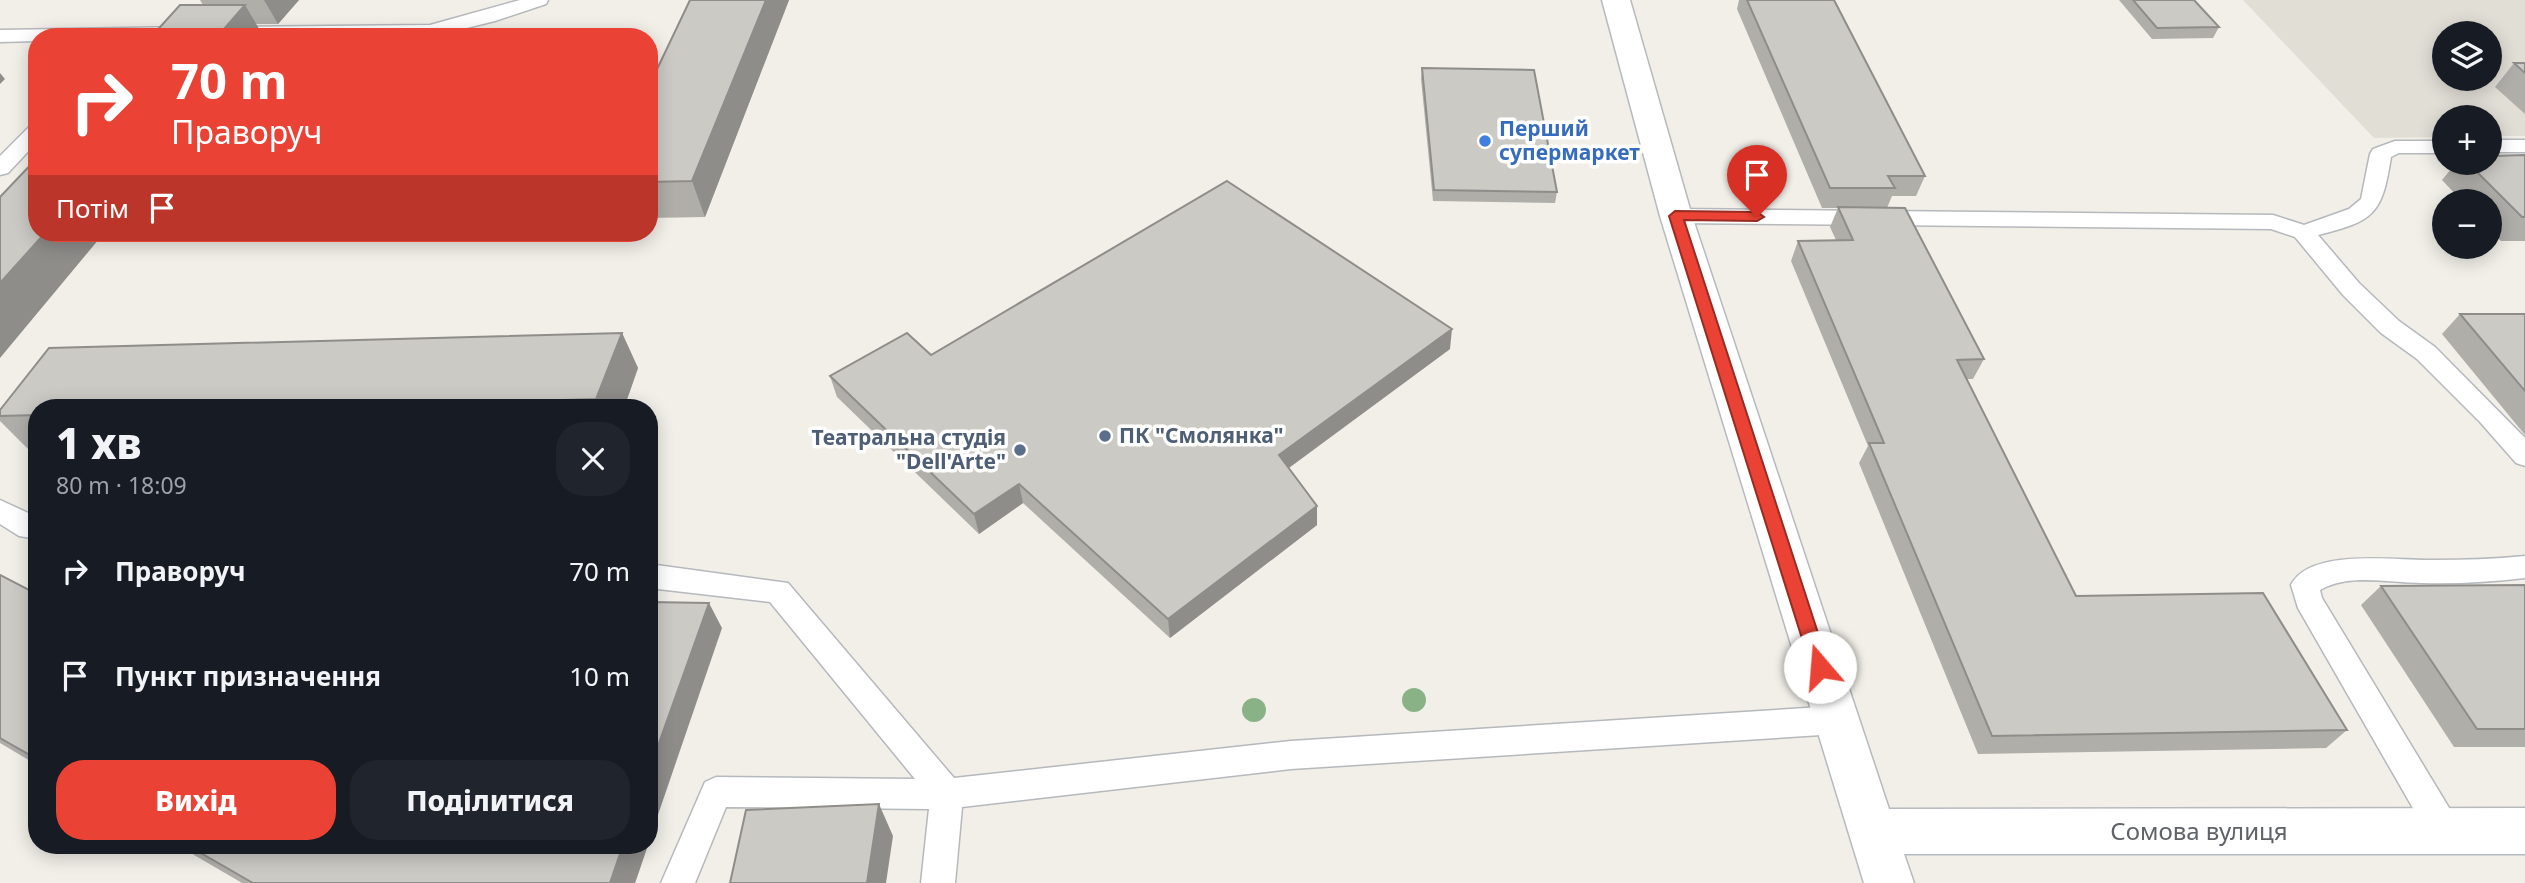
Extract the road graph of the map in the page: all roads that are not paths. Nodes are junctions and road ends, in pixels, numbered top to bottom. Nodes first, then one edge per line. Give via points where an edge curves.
1 (539, 0) edge
2 (1616, 0) edge
3 (442, 28) edge
4 (0, 36) edge
5 (28, 36) edge
6 (28, 140) edge
7 (2502, 146) edge
8 (2525, 146) edge
9 (2432, 147) edge
10 (0, 168) edge
11 (1675, 216) junction
12 (2303, 232) junction
13 (2525, 456) edge
14 (0, 511) edge
15 (28, 527) edge
16 (2525, 568) edge
17 (658, 577) edge
18 (1837, 720) junction
19 (947, 794) junction
20 (2525, 831) edge
21 (1872, 832) junction
22 (2445, 832) junction
23 (678, 883) edge
24 (938, 883) edge
25 (1889, 883) edge

1 - 3 lane
2 - 11 street
4 - 5 lane
6 - 10 lane
7 - 8 lane
9 - 12 lane via 2395,147 2381,155 2370,202 2362,211
11 - 12 lane via 2273,222
11 - 18 street
12 - 13 lane via 2351,289 2390,327 2426,353
14 - 15 lane
16 - 22 lane via 2344,570 2305,584 2308,600
17 - 19 lane via 778,591
18 - 19 lane via 1291,755
18 - 21 street
19 - 23 lane via 716,792
19 - 24 lane
20 - 22 street, Сомова вулиця
21 - 22 street, Сомова вулиця
21 - 25 street

